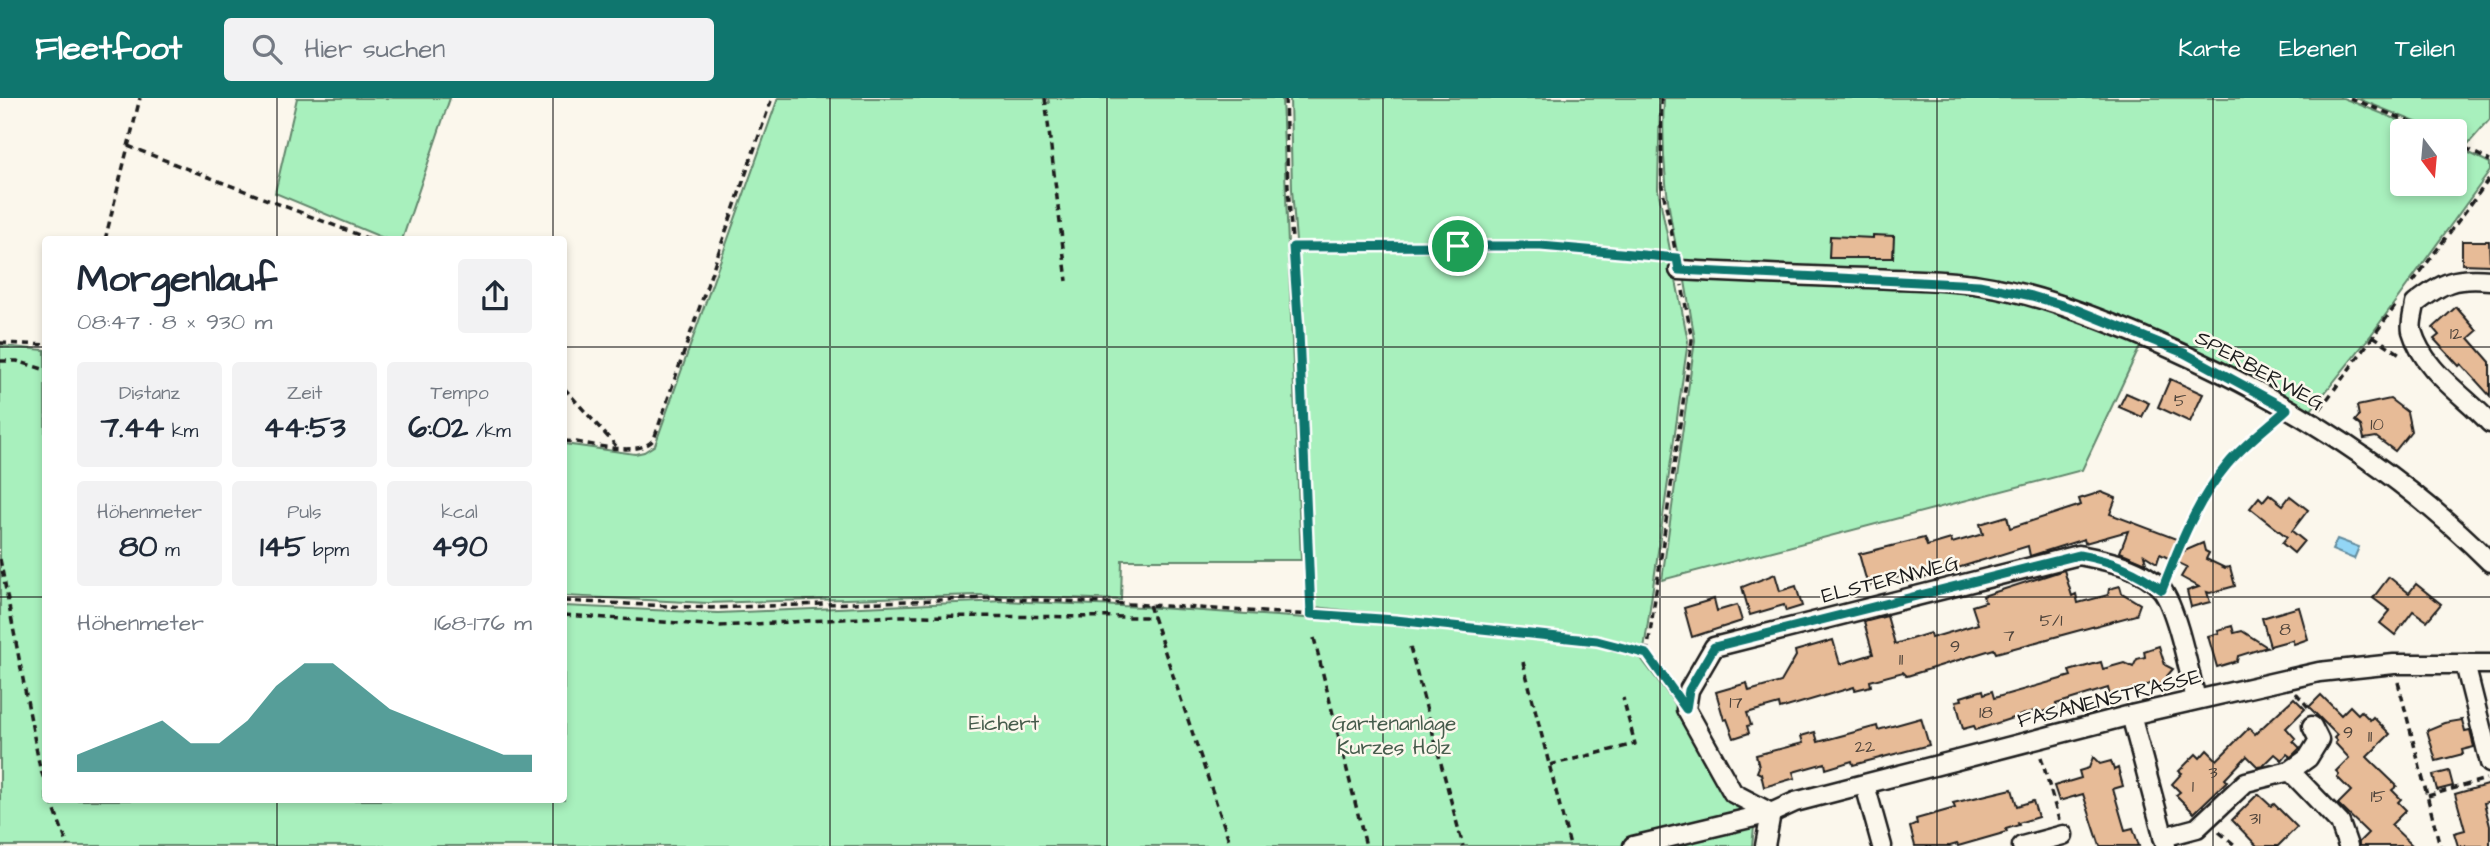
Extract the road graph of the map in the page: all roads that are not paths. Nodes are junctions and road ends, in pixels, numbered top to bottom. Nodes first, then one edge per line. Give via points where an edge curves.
1 (1678, 264) road end
2 (2490, 280) edge
3 (2490, 423) edge
4 (2490, 562) edge
5 (2465, 664) junction
6 (2490, 664) edge
7 (2196, 699) junction
8 (2131, 715) junction
9 (2312, 726) road end
10 (2490, 762) edge
11 (2290, 771) junction
12 (1865, 785) junction
13 (1771, 813) junction
14 (2063, 835) road end
15 (2164, 841) edge
16 (1633, 846) edge
17 (1765, 846) edge
18 (1882, 846) edge
19 (2022, 846) edge
20 (2348, 846) edge

1 - 4 street, SPERBERWEG via 1979,285 2075,309 2184,353 2310,422 2395,479
2 - 3 street via 2470,278 2439,285 2415,304 2411,329 2425,358
5 - 6 street, FASANENSTRASSE
5 - 7 street, FASANENSTRASSE via 2394,664 2319,672
5 - 10 street
7 - 8 street, FASANENSTRASSE
7 - 13 street, ELSTERNWEG via 2176,623 2162,590 2142,574 2079,555 1714,647 1689,690 1686,709 1733,793
8 - 12 street, FASANENSTRASSE
8 - 15 street
9 - 11 street via 2319,740 2308,758
11 - 15 street via 2246,782 2197,828
11 - 20 street via 2340,823
12 - 13 street, FASANENSTRASSE via 1795,802
12 - 18 street
13 - 16 street, FASANENSTRASSE
13 - 17 street
14 - 19 street

